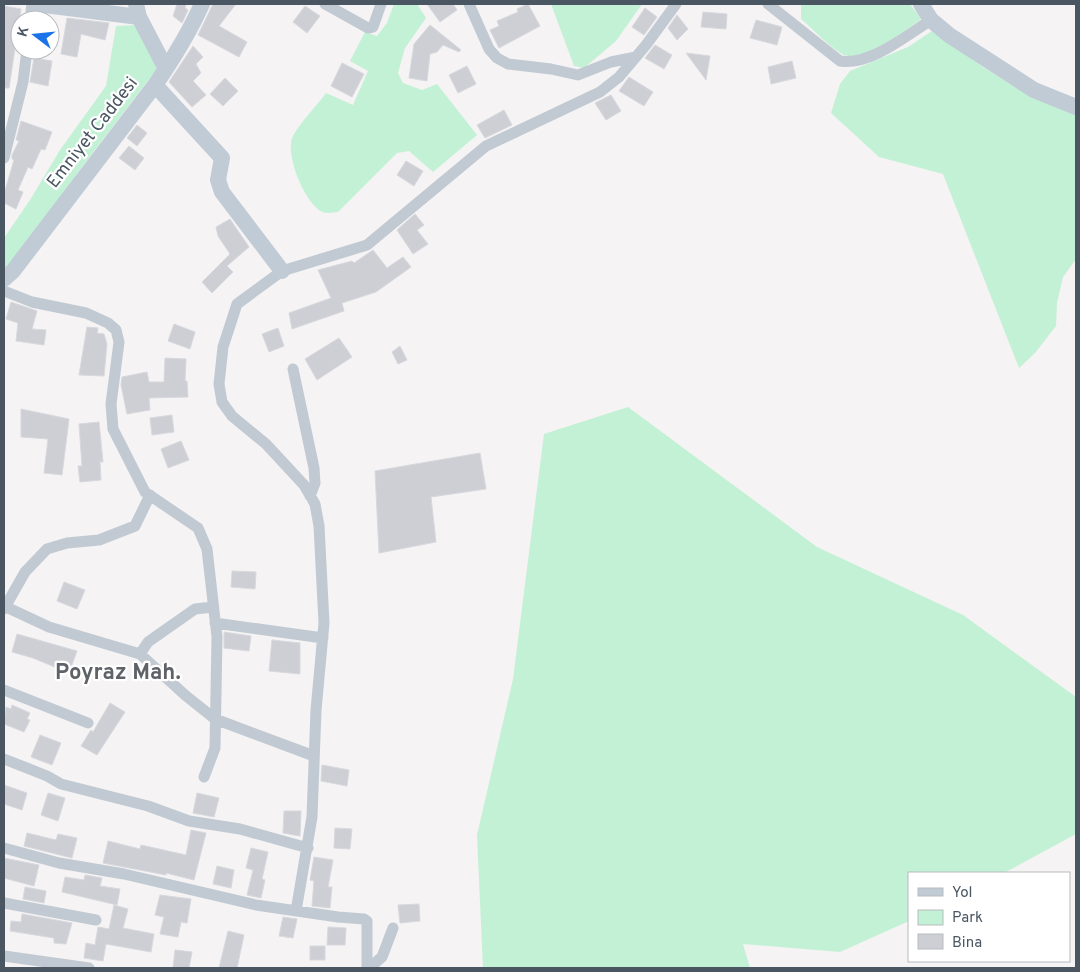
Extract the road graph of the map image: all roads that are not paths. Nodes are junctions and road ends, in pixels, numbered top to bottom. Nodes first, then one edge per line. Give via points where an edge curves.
1 (36, 4) edge
2 (202, 4) edge
3 (325, 4) edge
4 (381, 4) edge
5 (469, 4) edge
6 (676, 4) edge
7 (768, 4) edge
8 (921, 4) edge
9 (137, 10) edge
10 (931, 20) junction
11 (636, 57) junction
12 (26, 60) edge
13 (166, 66) junction
14 (155, 85) junction
15 (4, 106) edge
16 (1076, 107) edge
17 (16, 108) junction
18 (4, 158) edge
19 (282, 271) junction
20 (4, 279) edge
21 (4, 291) edge
22 (293, 369) dead end
23 (150, 495) junction
24 (310, 496) junction
25 (213, 607) junction
26 (4, 608) edge
27 (215, 622) junction
28 (323, 638) junction
29 (140, 654) junction
30 (4, 690) edge
31 (215, 719) junction
32 (88, 723) dead end
33 (314, 756) junction
34 (4, 759) edge
35 (204, 777) dead end
36 (4, 848) edge
37 (308, 848) junction
38 (4, 903) edge
39 (296, 911) junction
40 (96, 920) dead end
41 (393, 928) dead end
42 (4, 956) edge
43 (89, 968) edge
44 (368, 968) edge

1 - 9 street
2 - 13 street, Emniyet Caddesi via 188,36
3 - 4 street via 368,28 373,27
5 - 11 street via 489,49 496,58 508,64 578,75 611,62
6 - 11 street
7 - 10 street via 840,62 848,63 888,48
8 - 10 street
9 - 13 street
10 - 16 street via 1034,90
11 - 19 street via 600,92 486,146 367,245
12 - 17 street
13 - 14 street, Emniyet Caddesi
14 - 19 street via 222,158 218,180 222,192
14 - 20 street, Emniyet Caddesi
15 - 17 street
17 - 18 street
19 - 24 street via 237,304 224,347 219,384 222,402 232,416 266,444 304,485
21 - 23 street via 32,302 86,313 116,330 119,342 111,404 113,429 145,492
22 - 24 street via 314,468 315,482
23 - 25 street via 198,528 206,549
23 - 26 street via 135,526 98,540 47,549 24,572
24 - 28 street via 319,526
25 - 27 street
25 - 29 street via 195,609 148,642
26 - 29 street via 49,626
27 - 28 street
27 - 31 street
28 - 33 street
29 - 31 street
30 - 32 street
31 - 33 street
31 - 35 street via 215,748
33 - 37 street
34 - 37 street via 61,784 148,806 189,821 240,829
36 - 39 street via 59,863
37 - 39 street
38 - 40 street
39 - 44 street via 367,921
41 - 44 street via 382,958
42 - 43 street

